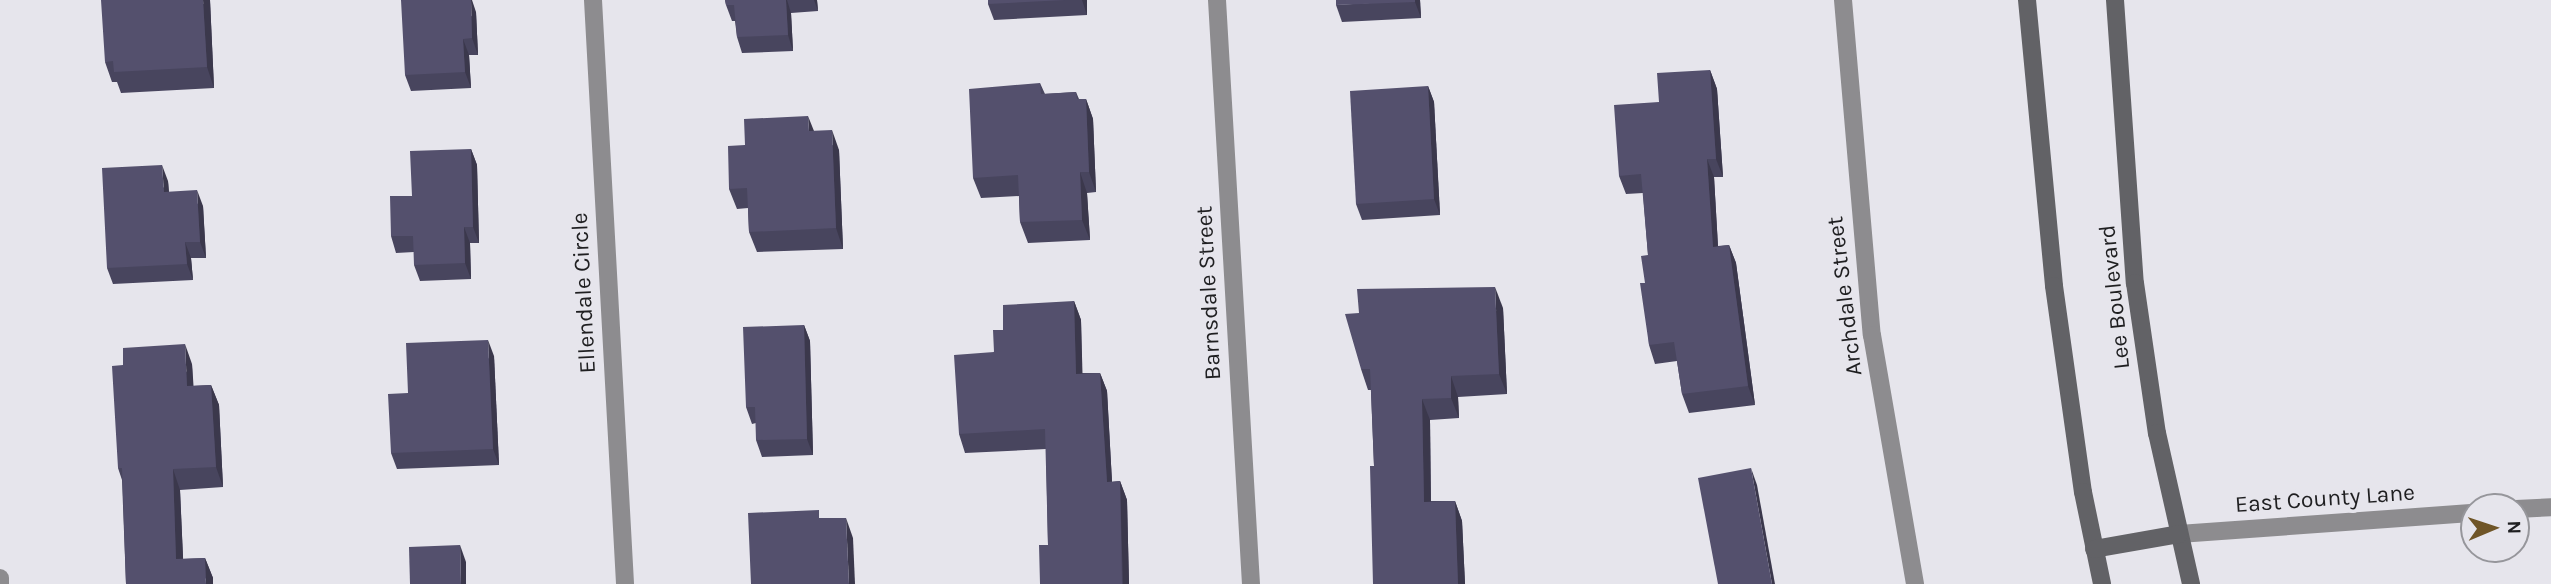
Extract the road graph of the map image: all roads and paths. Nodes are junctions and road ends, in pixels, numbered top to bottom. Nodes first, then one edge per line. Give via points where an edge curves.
1 (593, 0) edge
2 (1217, 0) edge
3 (1843, 0) edge
4 (2027, 0) edge
5 (2115, 0) edge
6 (2551, 507) edge
7 (2530, 508) edge
8 (2460, 514) edge
9 (2179, 534) junction
10 (2094, 549) junction
11 (0, 578) edge
12 (0, 584) edge
13 (625, 584) edge
14 (1251, 584) edge
15 (1914, 584) edge
16 (2102, 584) edge
17 (2192, 584) edge

1 - 13 street, Ellendale Circle
2 - 14 street, Barnsdale Street
3 - 15 street, Archdale Street via 1872,335
4 - 10 main road via 2054,286
5 - 9 main road, Lee Boulevard via 2135,283 2157,433
6 - 7 street
8 - 9 street, East County Lane
9 - 10 main road
9 - 17 main road, Lee Boulevard
10 - 16 main road
11 - 12 street

